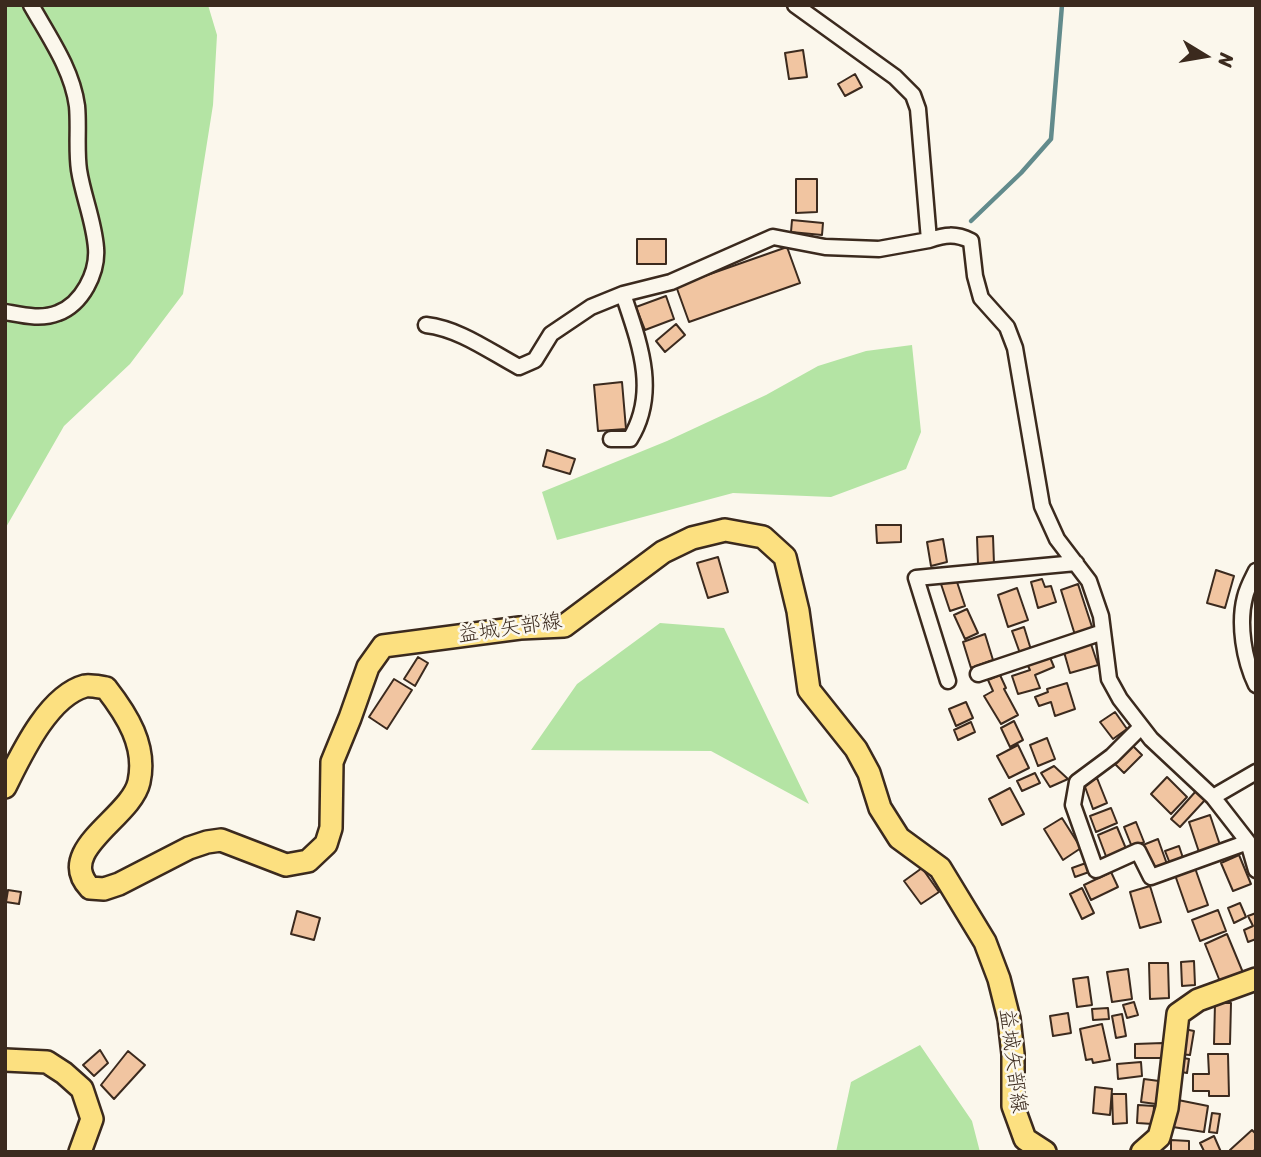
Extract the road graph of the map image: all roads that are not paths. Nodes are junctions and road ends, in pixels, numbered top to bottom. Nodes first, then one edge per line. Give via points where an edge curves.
1 (31, 5) edge
2 (795, 5) edge
3 (929, 240) junction
4 (623, 294) junction
5 (5, 312) edge
6 (426, 325) dead end
7 (611, 439) dead end
8 (1076, 563) junction
9 (1256, 571) edge
10 (1103, 632) junction
11 (978, 674) dead end
12 (948, 681) dead end
13 (1256, 685) edge
14 (1141, 727) junction
15 (10, 767) edge
16 (1256, 772) edge
17 (5, 787) edge
18 (1213, 797) junction
19 (1248, 842) junction
20 (1256, 870) edge
21 (1256, 979) edge
22 (5, 1060) edge
23 (80, 1152) edge
24 (1045, 1152) edge
25 (1142, 1152) edge

1 - 5 street via 69,73 77,107 79,171 97,250 91,278 79,299 58,313 36,317
2 - 3 street via 913,95
3 - 4 street via 879,249 825,247 772,237 671,282
3 - 8 street via 947,234 971,241 981,298 1007,327 1016,348 1042,506 1057,539
4 - 6 street via 591,307 551,334 535,360 519,367 465,337
4 - 7 street via 640,346 646,389 640,422 630,439
8 - 10 street via 1089,581
8 - 12 street via 916,578
9 - 13 street via 1242,616 1248,668
10 - 11 street
10 - 14 street via 1109,679
14 - 18 street
14 - 19 street via 1077,782 1073,805 1096,870 1138,851 1151,877
15 - 17 main road, 益城矢部線
15 - 24 main road, 益城矢部線 via 68,693 87,685 106,688 128,716 142,762 139,785 130,802 84,852 79,868 90,888 119,884 207,842 221,841 286,865 307,861 326,844 331,828 332,762 368,667 383,646 564,626 663,552 692,538 725,530 763,537 785,557 809,690 856,749 880,808 899,838 940,868 985,942 1009,1019 1013,1106 1025,1139
16 - 18 street
18 - 19 street
19 - 20 street
21 - 25 main road via 1198,1000 1178,1014 1167,1108 1159,1137
22 - 23 main road via 47,1062 82,1089 92,1119

